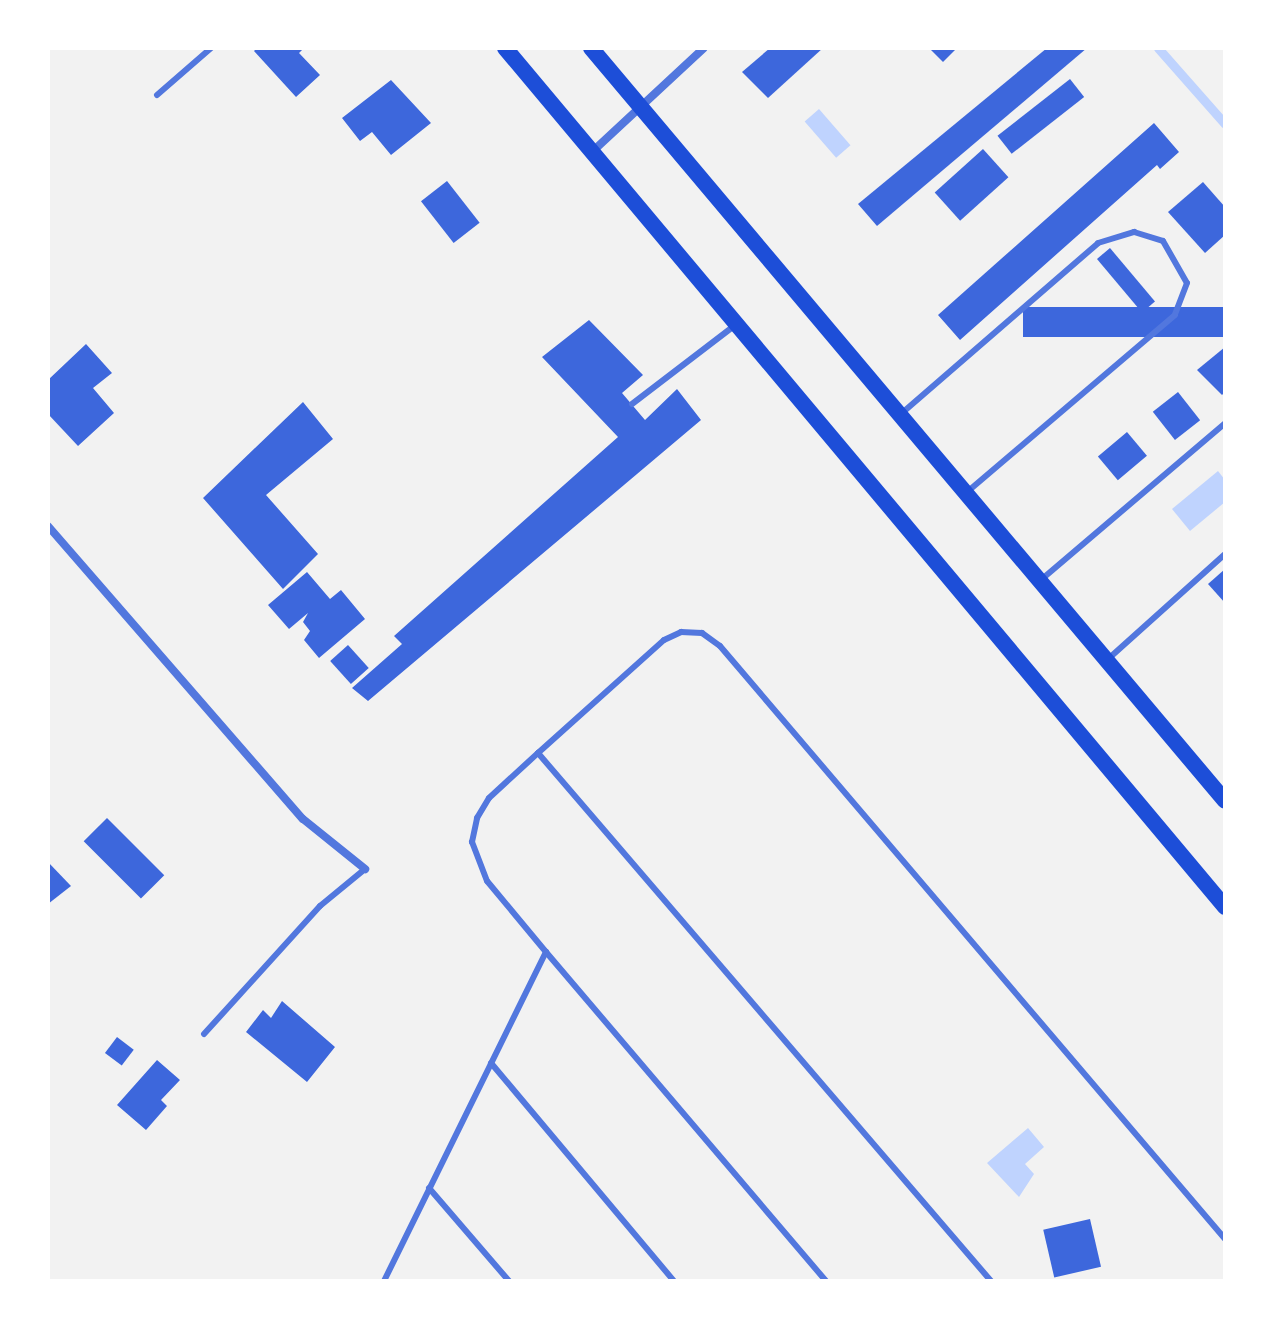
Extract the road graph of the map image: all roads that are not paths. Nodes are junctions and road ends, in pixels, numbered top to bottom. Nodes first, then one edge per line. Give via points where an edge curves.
1 (211, 48) edge
2 (505, 48) edge
3 (591, 48) edge
4 (704, 48) edge
5 (157, 95) dead end
6 (641, 107) junction
7 (593, 151) junction
8 (737, 323) junction
9 (632, 404) dead end
10 (900, 415) junction
11 (1225, 423) edge
12 (966, 493) junction
13 (48, 526) edge
14 (1225, 554) edge
15 (1040, 581) junction
16 (1107, 660) junction
17 (538, 753) junction
18 (1225, 801) edge
19 (365, 869) joint
20 (1225, 907) edge
21 (546, 952) junction
22 (204, 1034) dead end
23 (491, 1063) junction
24 (429, 1188) junction
25 (1225, 1239) edge
26 (384, 1281) edge
27 (509, 1281) edge
28 (674, 1281) edge
29 (826, 1281) edge
30 (991, 1281) edge

1 - 5 lane
2 - 7 main road
3 - 6 main road
4 - 6 street
6 - 7 street
6 - 10 main road
7 - 8 main road
8 - 9 lane
8 - 20 main road
10 - 12 main road
10 - 12 lane via 1098,243 1134,232 1163,241 1187,283 1175,315
11 - 15 lane
12 - 15 main road
13 - 19 street via 303,819
14 - 16 lane
15 - 16 main road
16 - 18 main road
17 - 21 lane via 489,798 472,842 487,881
17 - 25 lane via 664,640 681,632 702,633 720,646
17 - 30 lane
19 - 22 lane via 320,906
21 - 23 lane
21 - 29 lane
23 - 24 lane
23 - 28 lane
24 - 26 lane
24 - 27 lane

